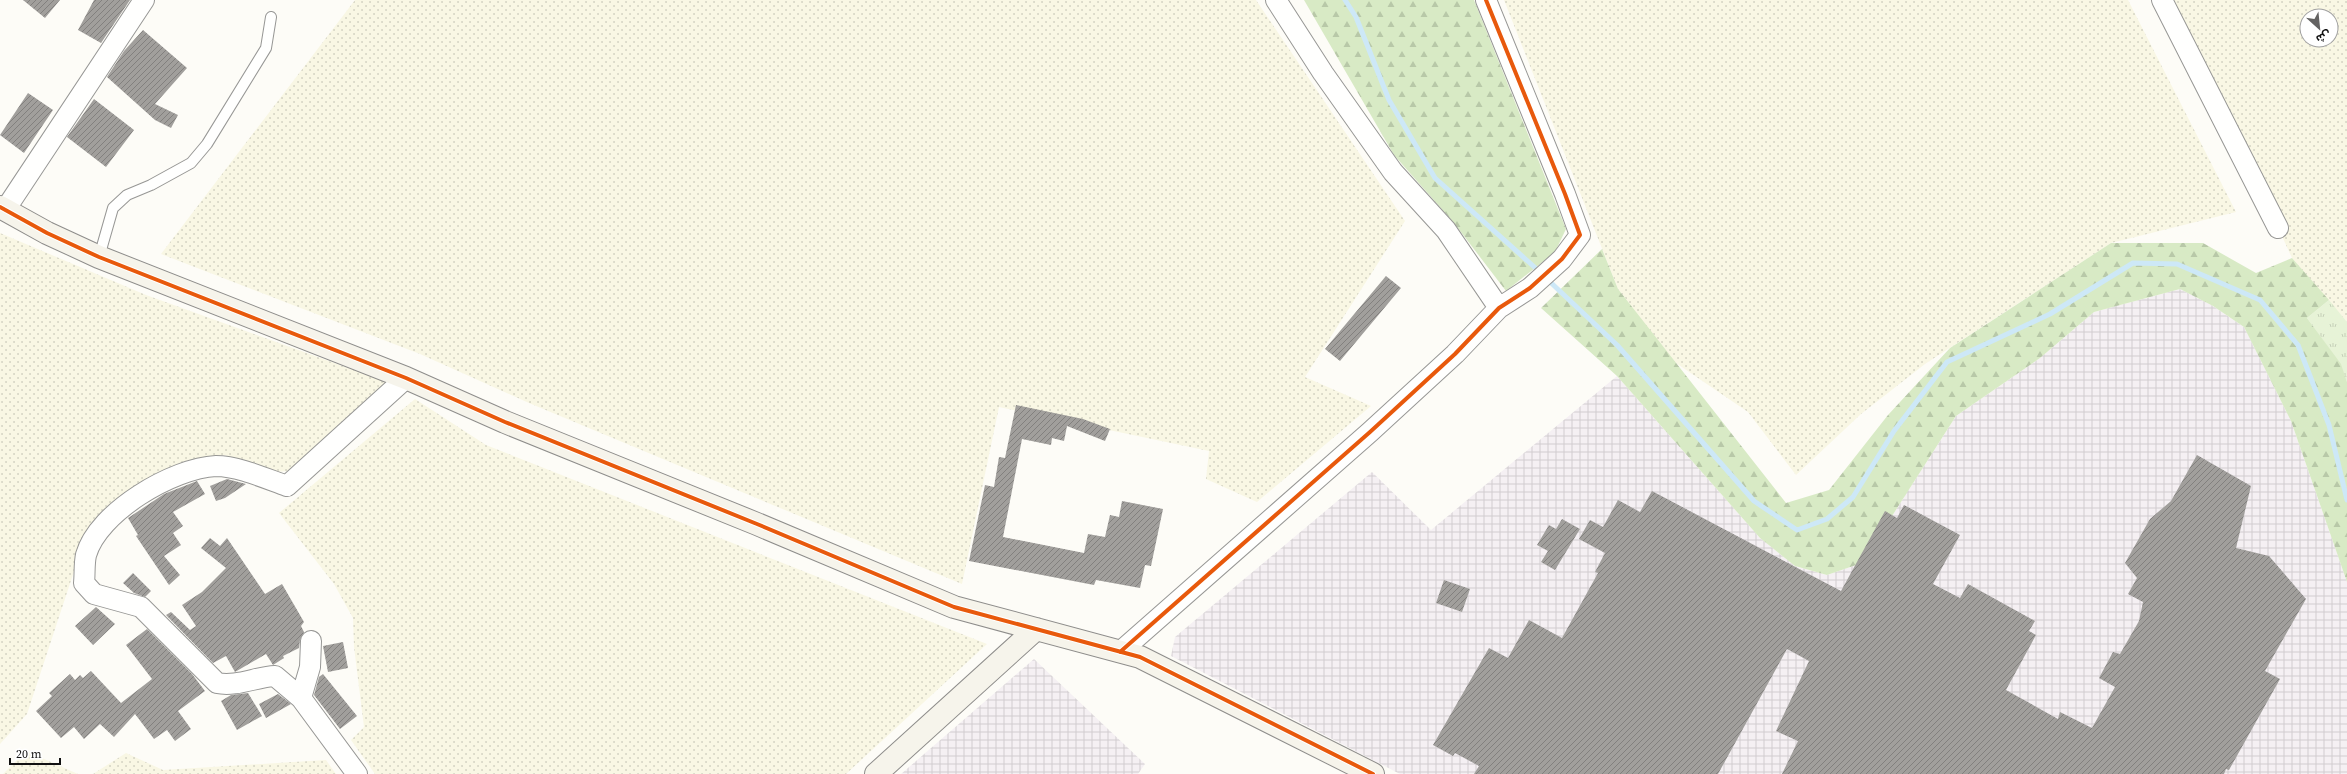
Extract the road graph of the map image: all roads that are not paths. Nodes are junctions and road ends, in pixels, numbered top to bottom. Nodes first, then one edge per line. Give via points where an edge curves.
1 (144, 0) edge
2 (1276, 0) edge
3 (1486, 0) edge
4 (2162, 0) edge
5 (271, 17) dead end
6 (3, 208) edge
7 (2278, 228) dead end
8 (99, 256) junction
9 (1498, 308) junction
10 (406, 378) junction
11 (1036, 629) junction
12 (311, 641) dead end
13 (1120, 652) junction
14 (301, 698) junction
15 (357, 774) edge
16 (876, 774) edge
17 (1373, 774) edge

1 - 6 street
2 - 9 street via 1323,73 1393,172 1446,230
3 - 9 street via 1580,235 1562,259 1530,288
4 - 7 street
5 - 8 lane via 266,48 207,144 192,163 127,195 113,208
6 - 8 street via 46,233
8 - 10 street
9 - 13 street via 1455,354 1370,432
10 - 11 street via 505,422 954,607
10 - 14 street via 287,486 249,473 217,466 179,474 144,492 116,511 95,538 86,555 84,583 94,594 141,607 217,683 228,685 276,676
11 - 13 street
11 - 16 street
12 - 14 street via 310,667
13 - 17 street via 1140,657
14 - 15 street

